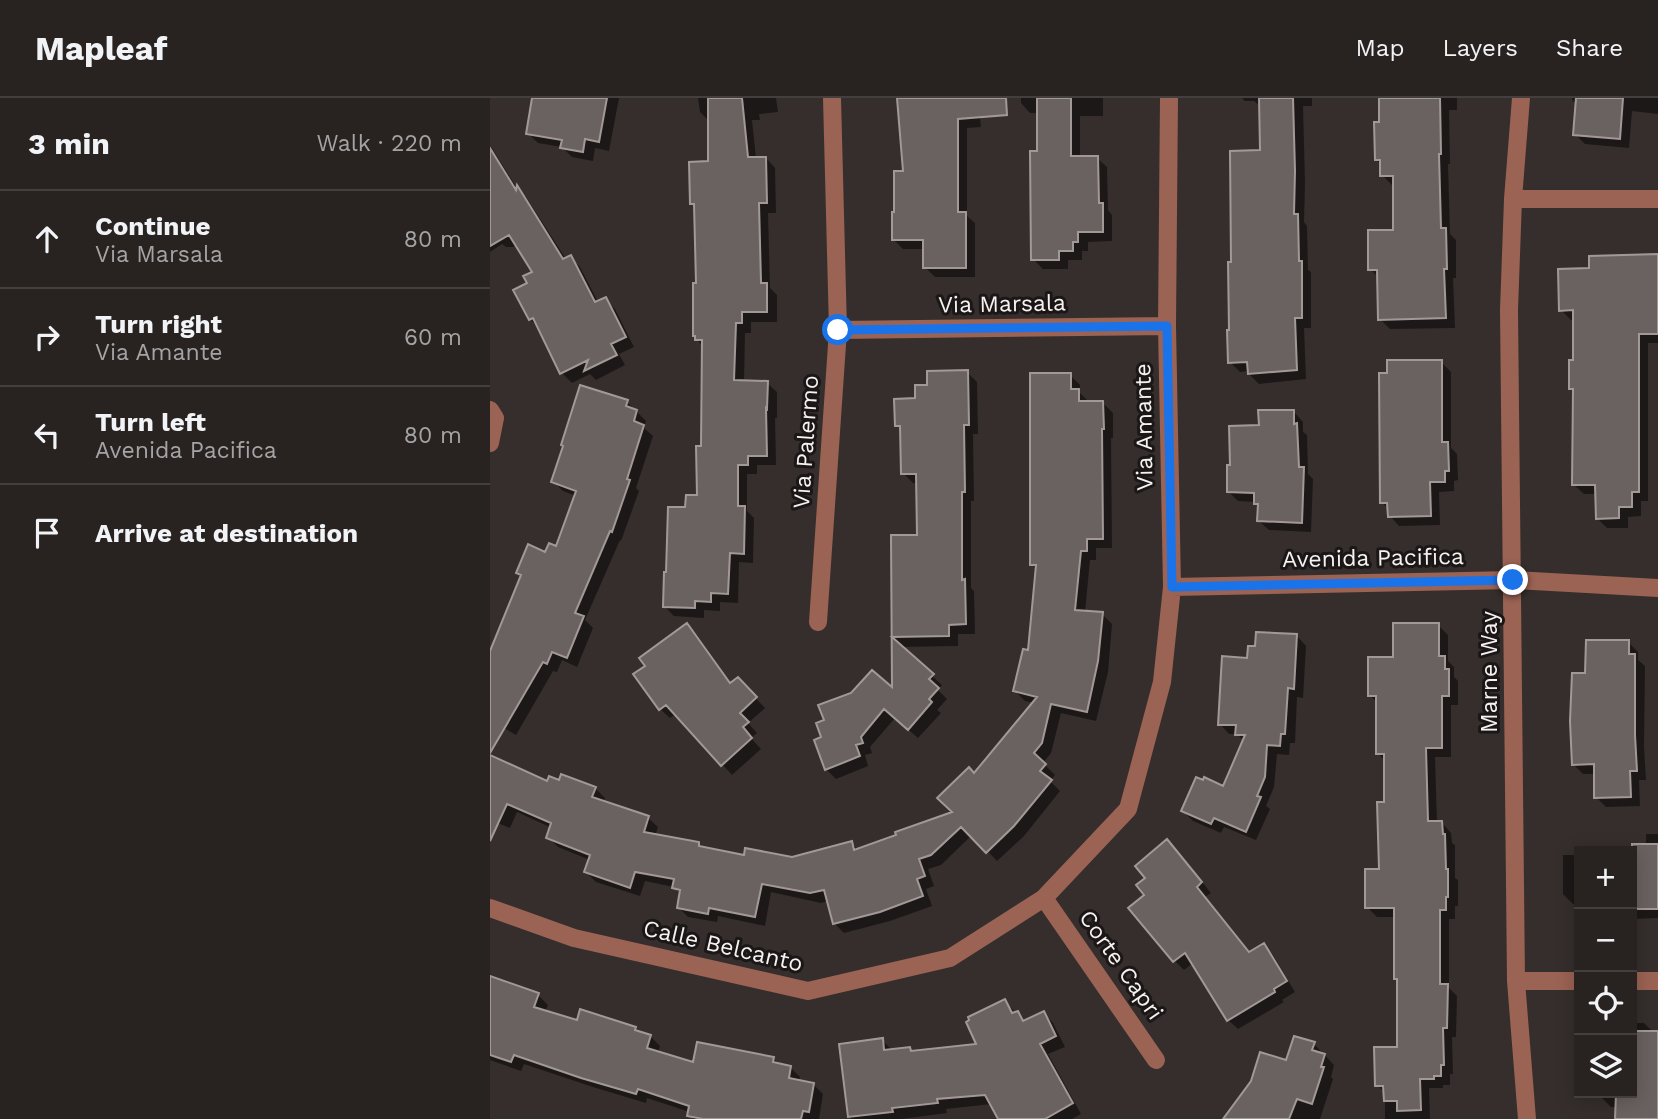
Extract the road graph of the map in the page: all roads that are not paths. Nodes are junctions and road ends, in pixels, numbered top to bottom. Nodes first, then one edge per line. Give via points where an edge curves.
1 (832, 98) edge
2 (1169, 98) edge
3 (1521, 98) edge
4 (1513, 199) junction
5 (1658, 199) edge
6 (1167, 326) junction
7 (838, 330) junction
8 (490, 410) edge
9 (490, 443) edge
10 (1513, 580) junction
11 (1172, 587) junction
12 (1658, 588) edge
13 (818, 622) dead end
14 (1044, 898) junction
15 (490, 908) edge
16 (1516, 981) junction
17 (1574, 981) edge
18 (1637, 981) edge
19 (1658, 981) edge
20 (1156, 1060) dead end
21 (1527, 1119) edge

1 - 7 street, Via Palermo
2 - 6 street, Via Amante
3 - 4 street, Marne Way
4 - 5 street
4 - 10 street, Marne Way via 1509,310
6 - 7 street, Via Marsala
6 - 11 street, Via Amante
7 - 13 street, Via Palermo
8 - 9 street via 495,418
10 - 11 street, Avenida Pacifica
10 - 12 street, Avenida Pacifica
10 - 16 street, Marne Way
11 - 14 street, Calle Belcanto via 1162,682 1128,809
14 - 15 street, Calle Belcanto via 950,958 808,991 574,938
14 - 20 street, Corte Capri
16 - 17 street
16 - 21 street, Marne Way
18 - 19 street

